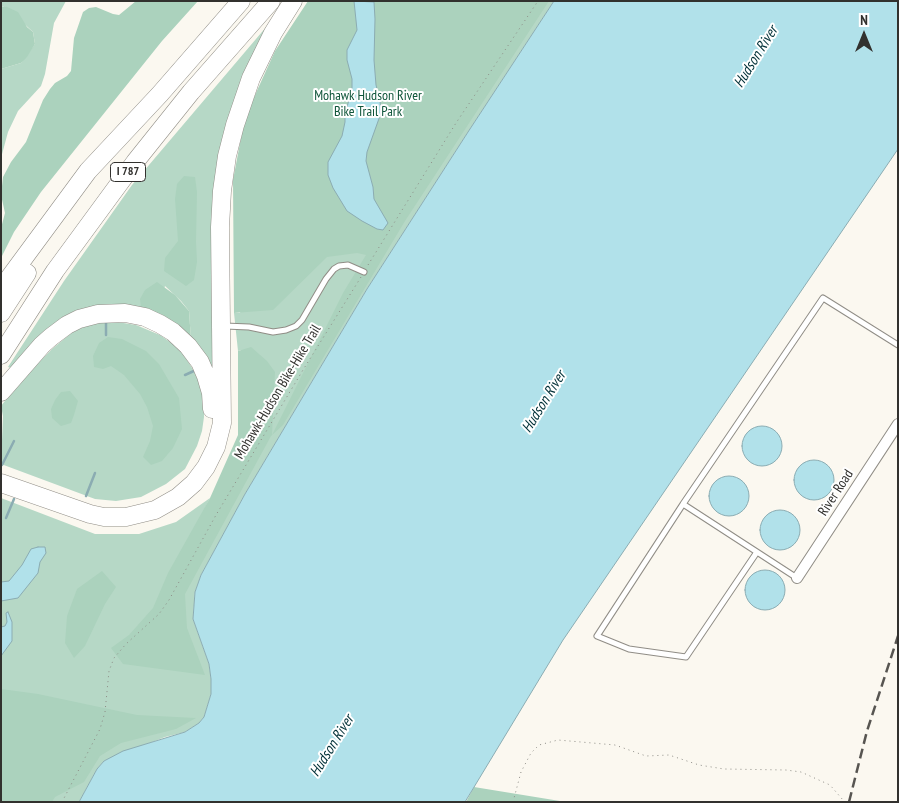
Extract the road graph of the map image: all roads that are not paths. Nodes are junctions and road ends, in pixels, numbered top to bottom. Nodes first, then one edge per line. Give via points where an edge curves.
1 (241, 1) edge
2 (271, 1) edge
3 (293, 1) edge
4 (160, 94) junction
5 (364, 272) road end
6 (1, 289) edge
7 (1, 313) edge
8 (221, 326) junction
9 (898, 345) edge
10 (1, 355) edge
11 (1, 392) edge
12 (898, 424) edge
13 (1, 473) edge
14 (1, 483) edge
15 (683, 504) junction
16 (757, 552) junction
17 (797, 578) joint

1 - 4 highway, I 787
2 - 10 highway, I 787 via 135,162 55,272
3 - 8 highway via 251,78 230,141 220,209
4 - 6 highway via 88,171
4 - 7 highway, I 787 via 63,222
5 - 8 lane via 348,265 334,269 302,320 286,330 273,332
8 - 14 highway via 220,436 203,472 178,497 141,515 104,517
9 - 15 lane via 823,298
11 - 13 highway via 42,346 67,325 98,314 125,313 160,324 188,346 206,376 212,410 208,439 190,472 168,492 140,505 118,508 91,505
12 - 17 street, River Road
15 - 16 lane
15 - 16 lane via 597,636 629,649 686,657
16 - 17 lane

